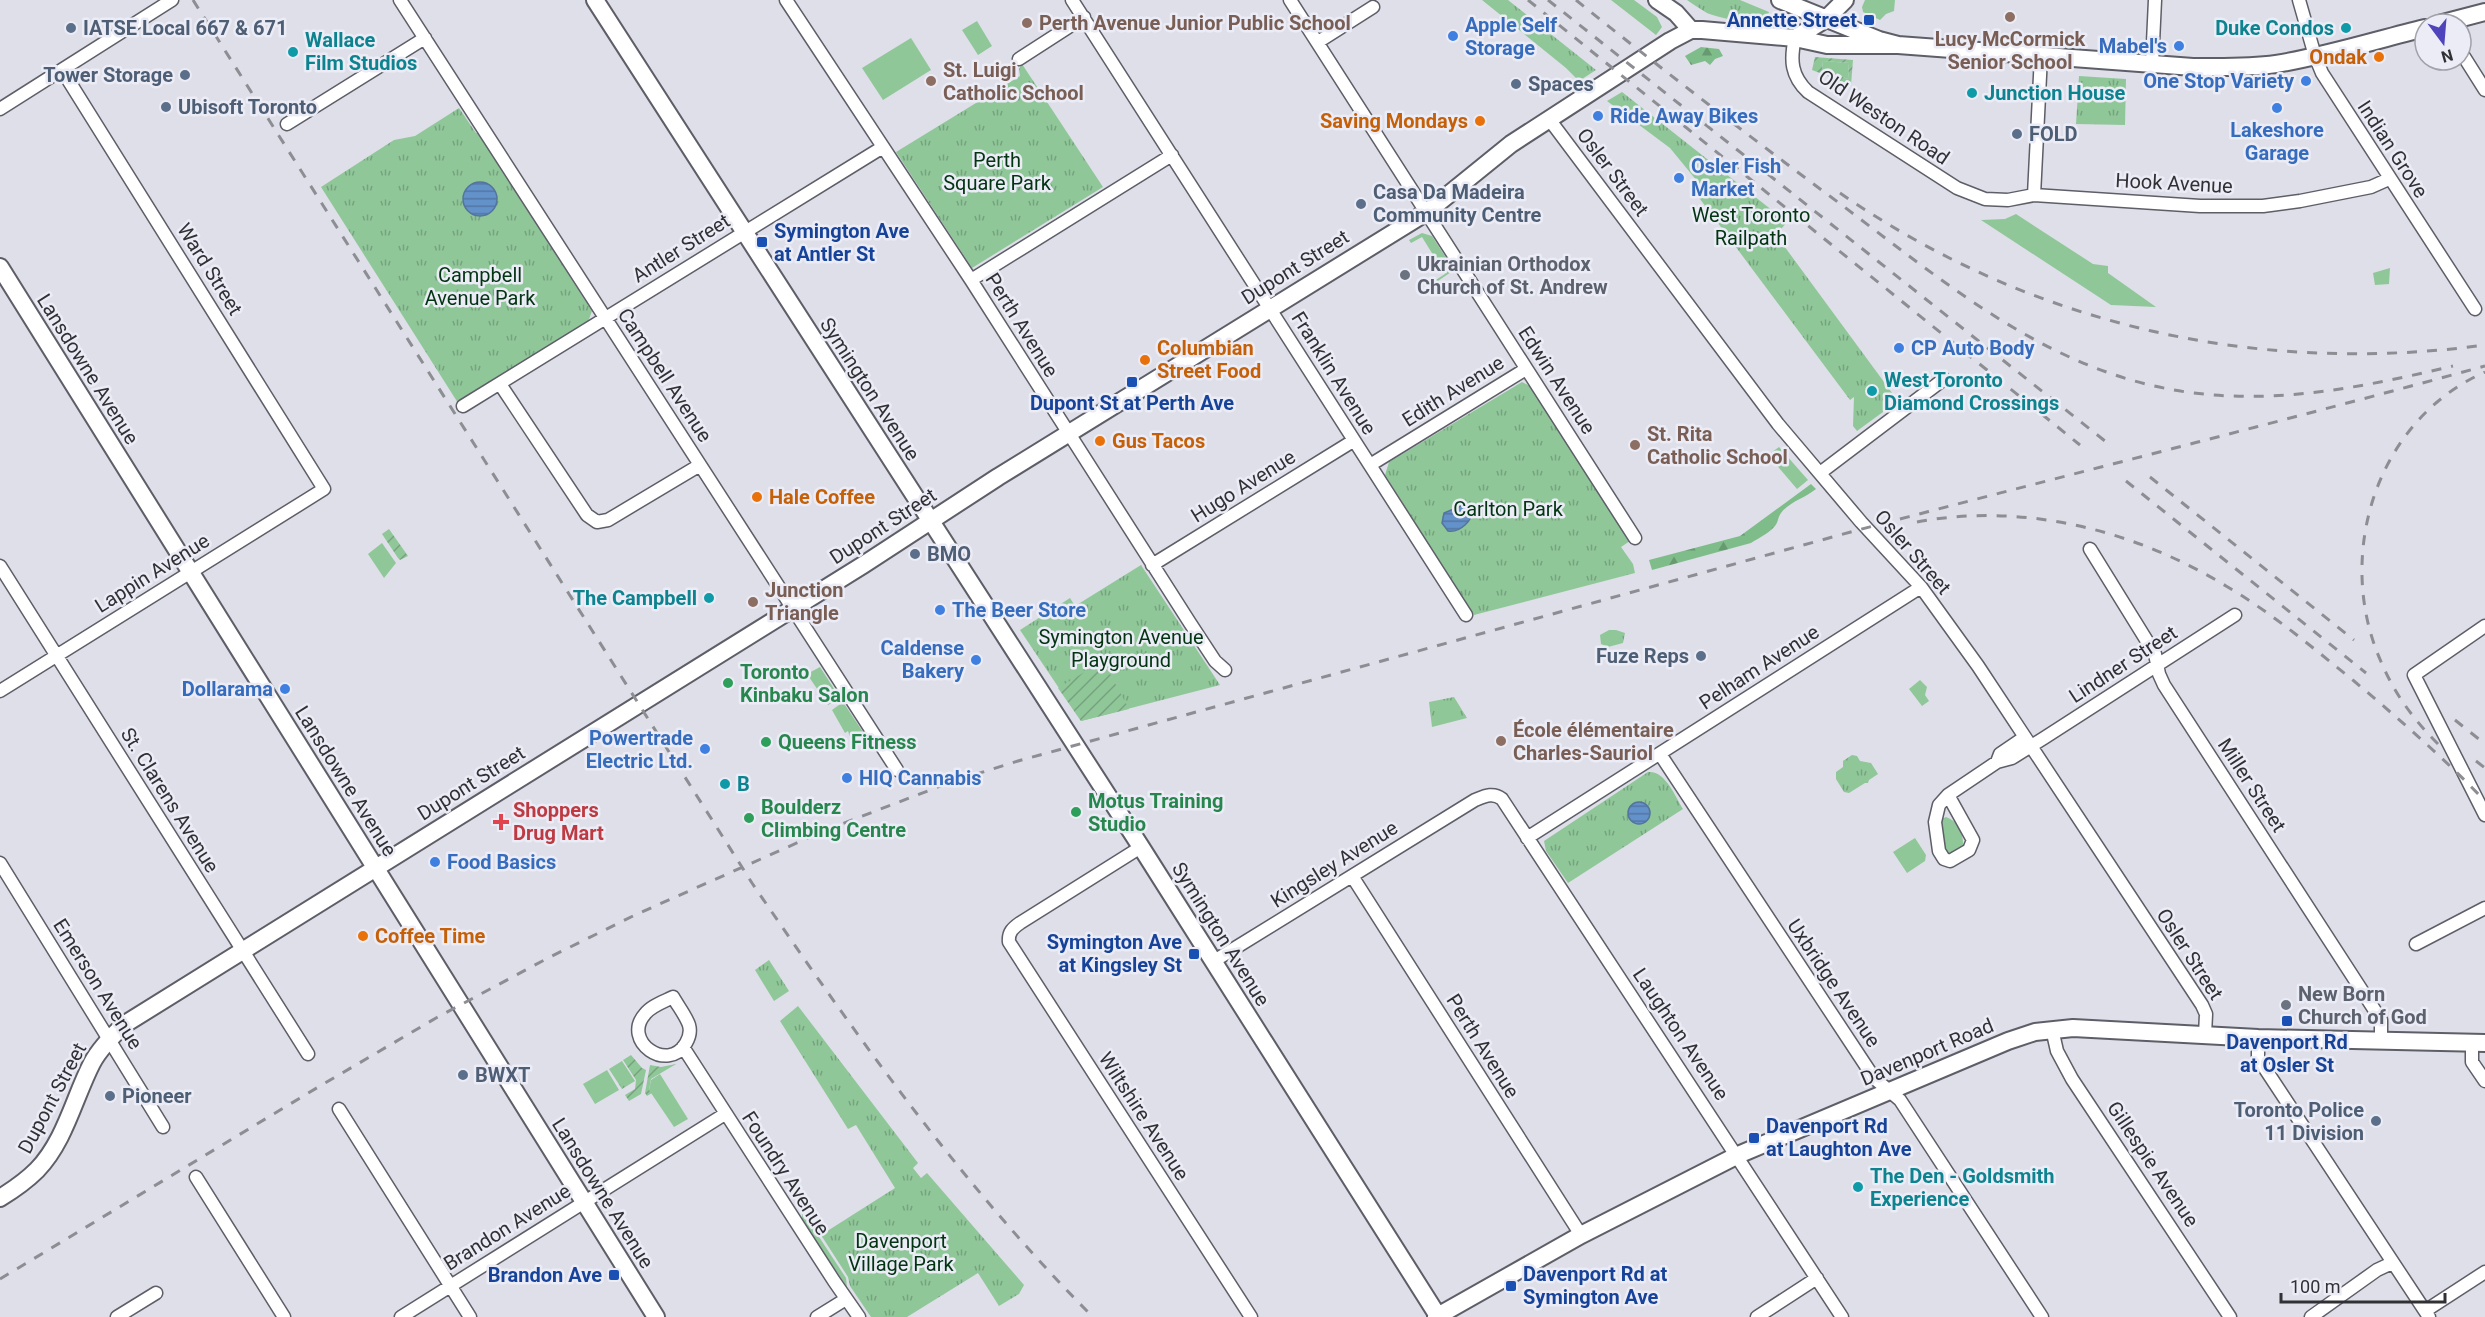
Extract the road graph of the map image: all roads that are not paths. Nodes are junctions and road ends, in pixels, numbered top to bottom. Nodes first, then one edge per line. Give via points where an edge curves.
1 (172, 0) edge
2 (400, 0) edge
3 (596, 0) edge
4 (786, 0) edge
5 (1072, 0) edge
6 (1290, 0) edge
7 (1657, 0) edge
8 (1780, 0) edge
9 (1845, 0) edge
10 (2156, 0) edge
11 (2300, 0) edge
12 (1373, 7) dead end
13 (1083, 18) junction
14 (1826, 19) junction
15 (1691, 30) junction
16 (2413, 31) edge
17 (425, 38) junction
18 (1795, 38) junction
19 (1318, 42) junction
20 (1898, 45) junction
21 (2042, 56) junction
22 (2315, 56) junction
23 (1019, 59) dead end
24 (2152, 64) junction
25 (62, 70) junction
26 (2473, 71) edge
27 (2485, 90) edge
28 (0, 109) edge
29 (1549, 119) junction
30 (287, 124) dead end
31 (883, 147) junction
32 (1172, 155) junction
33 (2389, 179) junction
34 (1957, 188) joint
35 (2034, 195) junction
36 (1426, 212) junction
37 (744, 232) junction
38 (0, 267) edge
39 (970, 280) junction
40 (1270, 307) junction
41 (2475, 309) dead end
42 (604, 319) junction
43 (1526, 369) junction
44 (1944, 379) dead end
45 (500, 384) junction
46 (463, 406) dead end
47 (1067, 434) junction
48 (1353, 441) junction
49 (700, 465) junction
50 (1370, 465) junction
51 (1820, 473) junction
52 (324, 489) joint
53 (930, 520) junction
54 (1635, 538) dead end
55 (2090, 549) dead end
56 (1152, 565) junction
57 (0, 566) edge
58 (190, 573) junction
59 (1921, 587) junction
60 (792, 607) junction
61 (1466, 615) dead end
62 (2235, 615) dead end
63 (2485, 626) edge
64 (56, 655) junction
65 (2157, 664) junction
66 (1225, 670) dead end
67 (0, 691) edge
68 (2028, 741) junction
69 (1659, 754) junction
70 (897, 770) dead end
71 (1947, 795) junction
72 (1475, 800) joint
73 (2485, 815) edge
74 (1527, 838) junction
75 (1141, 847) junction
76 (0, 863) edge
77 (375, 868) junction
78 (1352, 876) junction
79 (2485, 908) edge
80 (2416, 944) dead end
81 (243, 951) junction
82 (1214, 961) junction
83 (2052, 1029) junction
84 (2205, 1035) junction
85 (2258, 1038) junction
86 (110, 1039) junction
87 (2381, 1041) junction
88 (2479, 1043) edge
89 (683, 1047) junction
90 (308, 1054) dead end
91 (2485, 1081) edge
92 (1890, 1091) junction
93 (339, 1109) dead end
94 (725, 1114) junction
95 (163, 1126) dead end
96 (1737, 1155) junction
97 (196, 1177) dead end
98 (0, 1198) edge
99 (584, 1202) junction
100 (1581, 1236) junction
101 (2392, 1263) junction
102 (2485, 1272) edge
103 (1817, 1278) junction
104 (450, 1286) junction
105 (156, 1293) dead end
106 (846, 1299) junction
107 (2427, 1314) edge
108 (117, 1317) edge
109 (284, 1317) edge
110 (401, 1317) edge
111 (470, 1317) edge
112 (656, 1317) edge
113 (817, 1317) edge
114 (859, 1317) edge
115 (1251, 1317) edge
116 (1437, 1317) edge
117 (1756, 1317) edge
118 (1842, 1317) edge
119 (2042, 1317) edge
120 (2230, 1317) edge
121 (2311, 1317) edge

1 - 25 street
2 - 17 street, Campbell Avenue
3 - 37 street, Symington Avenue
4 - 31 street, Perth Avenue
5 - 13 street, Franklin Avenue
6 - 19 street, Edwin Avenue
7 - 15 street
8 - 14 street
9 - 14 street
10 - 24 street
11 - 22 street, Indian Grove
12 - 19 street
13 - 23 street
13 - 32 street, Franklin Avenue
14 - 18 street
14 - 20 street
15 - 18 street
15 - 29 street, Dupont Street
16 - 22 street
17 - 30 street
17 - 42 street, Campbell Avenue
18 - 20 street via 1827,45
18 - 34 street, Old Weston Road via 1792,63 1799,83 1808,92
19 - 36 street, Edwin Avenue
20 - 21 street
21 - 24 street
21 - 35 street
22 - 24 street via 2239,67
22 - 33 street, Indian Grove
25 - 28 street
25 - 52 street, Ward Street
26 - 27 street
29 - 36 street, Dupont Street via 1510,144
29 - 51 street, Osler Street via 1778,424
31 - 37 street, Antler Street
31 - 39 street, Perth Avenue
32 - 39 street
32 - 40 street, Franklin Avenue
33 - 35 street, Hook Avenue via 2371,187 2262,206
33 - 41 street, Indian Grove
34 - 35 street, Hook Avenue via 1985,199
36 - 40 street, Dupont Street
36 - 43 street, Edwin Avenue
37 - 42 street, Antler Street
37 - 53 street, Symington Avenue
38 - 58 street, Lansdowne Avenue
39 - 47 street, Perth Avenue
40 - 47 street, Dupont Street
40 - 48 street, Franklin Avenue
42 - 45 street, Antler Street
42 - 49 street, Campbell Avenue
43 - 50 street, Edith Avenue
43 - 54 street, Edwin Avenue
44 - 51 street
45 - 46 street, Antler Street
45 - 49 street via 594,521 608,520
47 - 53 street, Dupont Street
47 - 56 street, Perth Avenue
48 - 50 street, Franklin Avenue
48 - 56 street, Hugo Avenue
49 - 60 street, Campbell Avenue
50 - 61 street, Franklin Avenue
51 - 59 street, Osler Street
52 - 58 street, Lappin Avenue
53 - 60 street, Dupont Street
53 - 75 street, Symington Avenue
55 - 65 street, Miller Street via 2156,654
56 - 66 street, Perth Avenue via 1215,661
57 - 64 street, St. Clarens Avenue
58 - 64 street, Lappin Avenue
58 - 77 street, Lansdowne Avenue
59 - 68 street, Osler Street
59 - 69 street, Pelham Avenue
60 - 70 street, Campbell Avenue
60 - 77 street, Dupont Street
62 - 65 street, Lindner Street
63 - 73 street via 2415,675
64 - 67 street, Lappin Avenue
64 - 81 street, St. Clarens Avenue
65 - 68 street, Lindner Street
65 - 87 street, Miller Street via 2164,685 2381,1020
68 - 71 street, Lindner Street via 2007,760 1997,762
68 - 84 street, Osler Street via 2202,1005 2206,1014
69 - 74 street, Pelham Avenue
69 - 92 street, Uxbridge Avenue via 1874,1078
71 - 71 street via 1934,818 1939,851 1950,861 1969,850 1973,840
72 - 74 street, Laughton Avenue via 1491,795 1502,799
72 - 78 street, Kingsley Avenue
74 - 96 street, Laughton Avenue
75 - 82 street, Symington Avenue
75 - 115 street, Wiltshire Avenue via 1020,923 1009,935 1012,948
76 - 86 street, Emerson Avenue
77 - 81 street, Dupont Street
77 - 99 street, Lansdowne Avenue
78 - 82 street, Kingsley Avenue
78 - 100 street, Perth Avenue
79 - 80 street
81 - 86 street, Dupont Street via 125,1024
81 - 90 street, St. Clarens Avenue
82 - 116 street, Symington Avenue
83 - 84 street, Davenport Road
83 - 92 street, Davenport Road via 2008,1041
83 - 120 street, Gillespie Avenue via 2055,1048 2073,1079
84 - 85 street, Davenport Road
85 - 87 street, Davenport Road
85 - 101 street via 2258,1059
86 - 95 street, Emerson Avenue
86 - 98 street, Dupont Street via 92,1063 50,1153 30,1177
87 - 88 street, Davenport Road
88 - 91 street via 2472,1062
89 - 89 street via 690,1029 673,997 645,1013 639,1023 640,1038 647,1050 659,1056 672,1055
89 - 94 street, Foundry Avenue
92 - 96 street, Davenport Road
92 - 119 street, Uxbridge Avenue via 1900,1100
93 - 104 street
94 - 99 street, Brandon Avenue
94 - 106 street, Foundry Avenue
96 - 100 street, Davenport Road
96 - 103 street, Laughton Avenue
97 - 109 street
99 - 104 street, Brandon Avenue
99 - 112 street, Lansdowne Avenue
100 - 116 street, Davenport Road
101 - 107 street
101 - 121 street
102 - 107 street
103 - 117 street
103 - 118 street, Laughton Avenue
104 - 110 street, Brandon Avenue
104 - 111 street
105 - 108 street
106 - 113 street
106 - 114 street, Foundry Avenue

